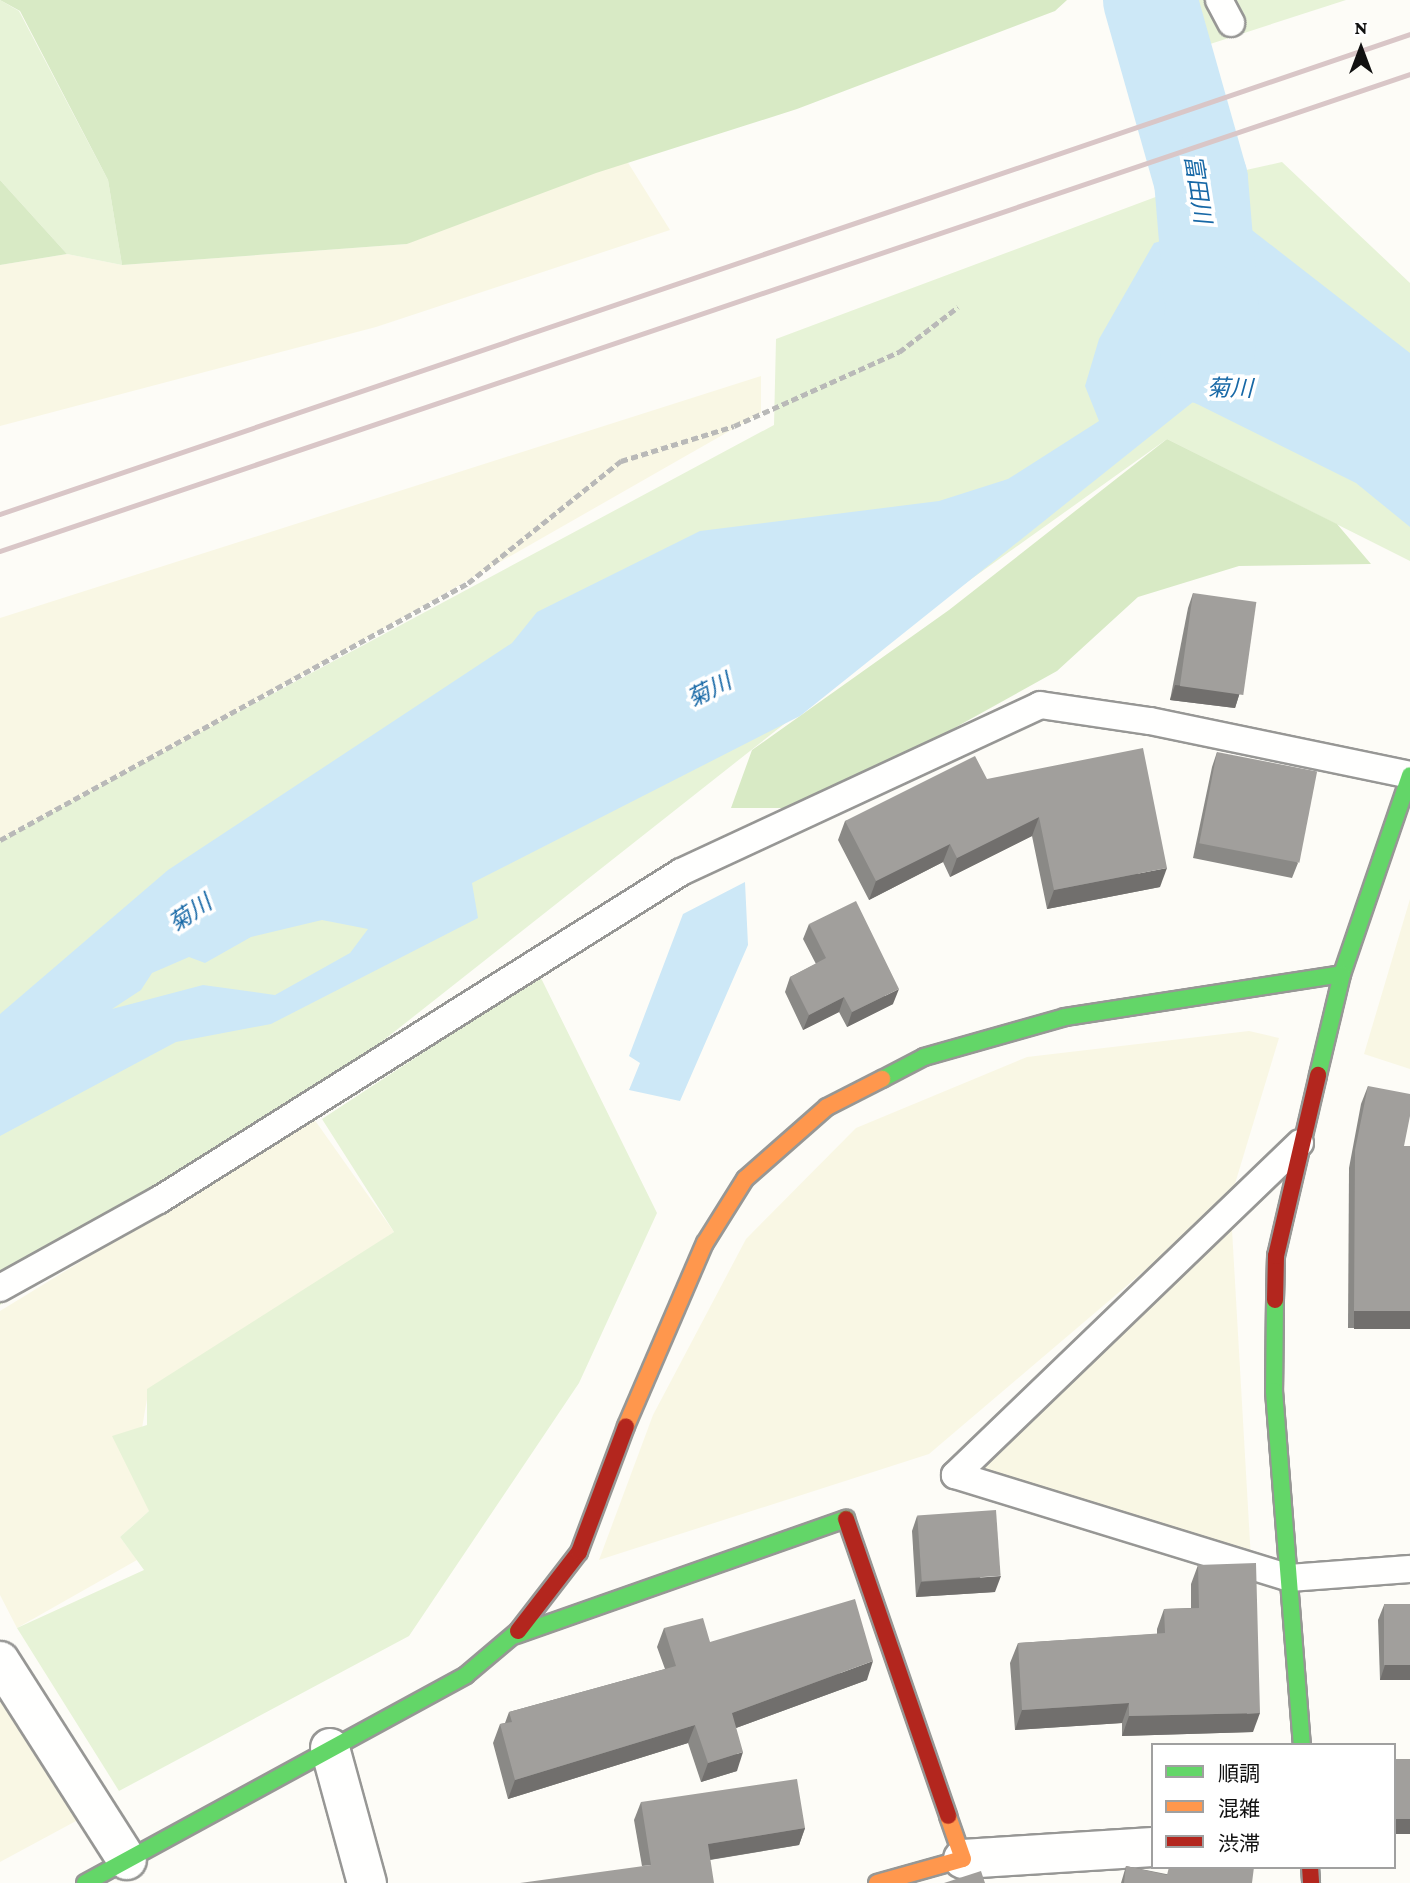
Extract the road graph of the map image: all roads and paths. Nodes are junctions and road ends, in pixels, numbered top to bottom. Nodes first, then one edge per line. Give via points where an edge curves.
1 (1219, 0) edge
2 (1231, 23) dead end
3 (958, 307) dead end
4 (1410, 775) edge
5 (0, 840) edge
6 (1342, 974) junction
7 (1300, 1143) junction
8 (0, 1287) edge
9 (1410, 1569) edge
10 (1289, 1578) junction
11 (513, 1636) junction
12 (0, 1661) edge
13 (1302, 1743) edge
14 (330, 1748) junction
15 (1151, 1847) edge
16 (962, 1859) junction
17 (127, 1860) junction
18 (1015, 1869) edge
19 (85, 1883) edge
20 (367, 1883) edge
21 (877, 1883) edge

1 - 2 lane
3 - 5 path via 899,352 734,426 621,461 468,583
4 - 6 street
4 - 8 lane via 1150,721 1040,705 681,872 159,1200
6 - 7 street
6 - 11 street via 1065,1017 924,1057 827,1107 745,1180 705,1243 579,1552
7 - 10 street via 1276,1256 1274,1391
7 - 10 lane via 955,1475
9 - 10 lane
10 - 13 street
11 - 14 street via 466,1675
11 - 16 street via 844,1514
12 - 17 street
14 - 17 street
14 - 20 street
15 - 18 street
16 - 18 street
16 - 21 street
17 - 19 street

